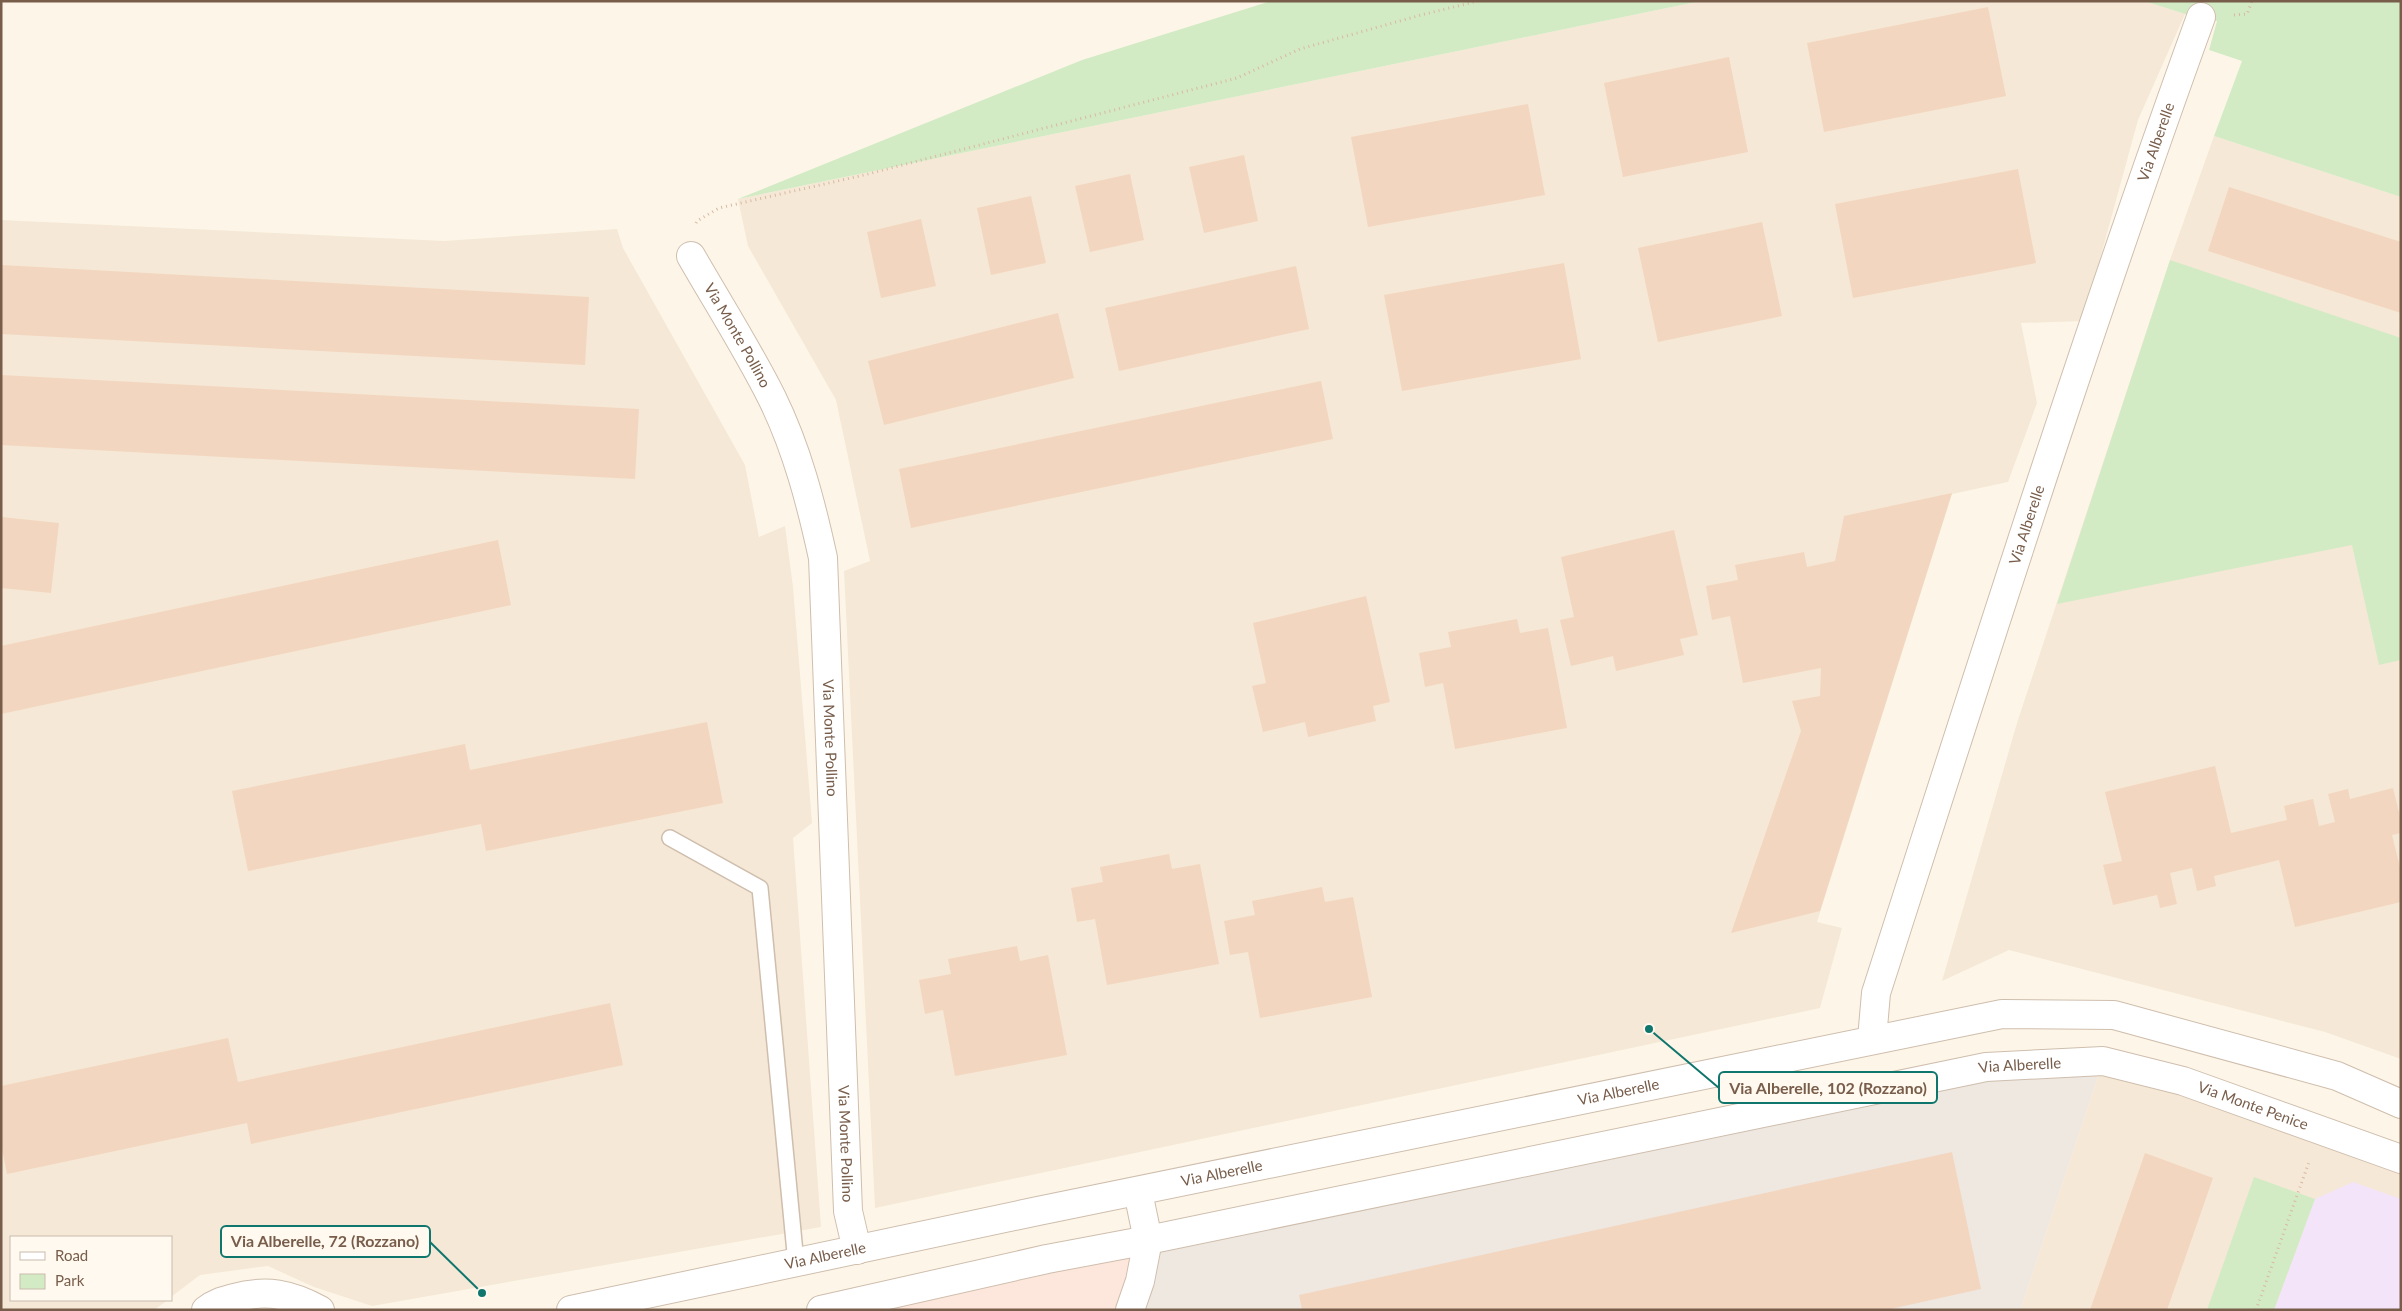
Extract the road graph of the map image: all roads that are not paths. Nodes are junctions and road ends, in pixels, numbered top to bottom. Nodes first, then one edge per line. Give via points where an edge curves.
1 (2200, 17) dead end
2 (691, 256) road end
3 (670, 838) dead end
4 (1872, 1039) junction
5 (2103, 1061) joint
6 (2401, 1104) edge
7 (2401, 1159) edge
8 (1138, 1192) junction
9 (1148, 1240) junction
10 (857, 1250) junction
11 (796, 1263) junction
12 (206, 1310) edge
13 (320, 1310) edge
14 (571, 1310) edge
15 (822, 1310) edge
16 (1130, 1310) edge

1 - 4 street, Via Alberelle via 2150,157 1915,871 1876,993
2 - 10 street, Via Monte Pollino via 772,398 794,449 812,504 823,558 848,1211
3 - 11 lane via 760,888
4 - 6 street, Via Alberelle via 2002,1014 2114,1015 2338,1076
4 - 8 street, Via Alberelle
5 - 7 street, Via Monte Penice via 2183,1081
5 - 9 street, Via Alberelle via 1986,1067
8 - 9 street
8 - 10 street, Via Alberelle
9 - 15 street, Via Alberelle via 1047,1259
9 - 16 street
10 - 11 street, Via Alberelle
11 - 14 street, Via Alberelle
12 - 13 street via 214,1304 255,1293 279,1294

